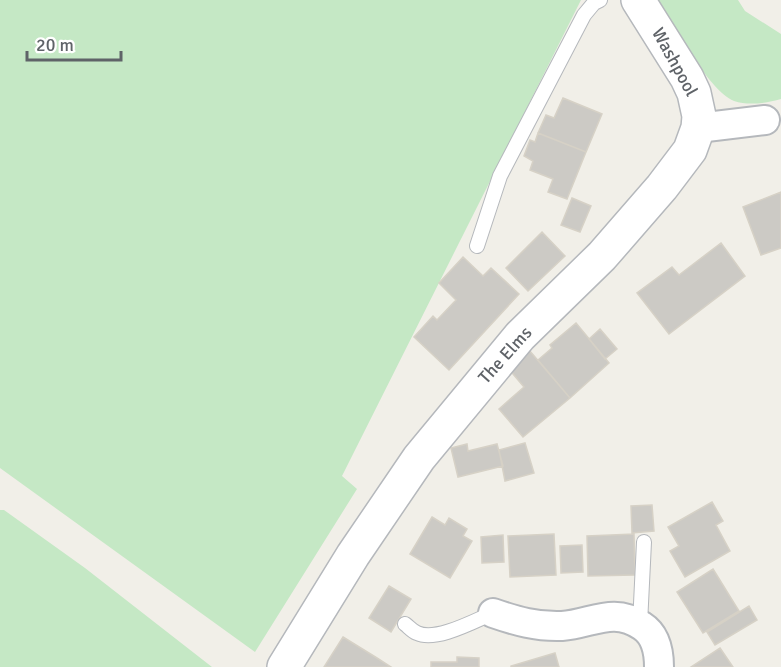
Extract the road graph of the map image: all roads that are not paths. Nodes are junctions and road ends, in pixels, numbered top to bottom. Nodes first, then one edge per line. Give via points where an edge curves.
1 (600, 0) edge
2 (638, 0) edge
3 (771, 119) dead end
4 (698, 128) junction
5 (477, 246) dead end
6 (644, 542) dead end
7 (493, 613) joint
8 (405, 624) dead end
9 (640, 624) junction
10 (284, 667) edge
11 (659, 667) edge

1 - 5 lane via 584,15 500,176
2 - 4 street, Washpool via 694,93
3 - 4 street
4 - 10 street, The Elms via 690,150 662,187 602,256 520,336 419,458
6 - 9 lane
7 - 8 lane via 436,635 416,633
7 - 9 street via 529,625 562,626 620,615
9 - 11 street via 656,644

